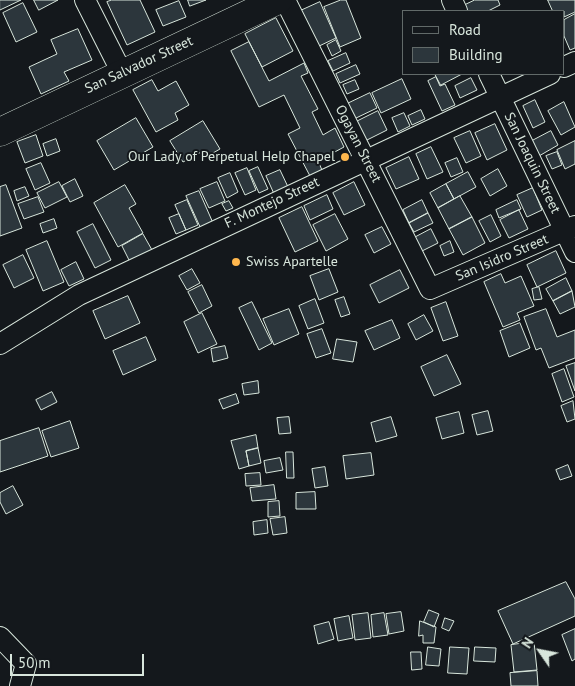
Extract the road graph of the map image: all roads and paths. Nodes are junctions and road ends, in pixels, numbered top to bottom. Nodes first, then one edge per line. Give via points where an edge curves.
1 (85, 0) edge
2 (278, 0) edge
3 (285, 0) edge
4 (122, 73) junction
5 (488, 75) edge
6 (548, 75) edge
7 (500, 98) junction
8 (0, 132) edge
9 (366, 159) junction
10 (570, 229) edge
11 (575, 252) edge
12 (430, 289) joint
13 (0, 344) edge
14 (0, 637) edge
15 (20, 686) edge

1 - 4 street
2 - 4 highway, San Salvador Street
3 - 9 street, Ogayan Street
4 - 8 highway, San Salvador Street
5 - 7 street, San Joaquin Street
6 - 7 street, F. Montejo Street
7 - 9 street, F. Montejo Street
7 - 10 street, San Joaquin Street
9 - 12 street, Ogayan Street
9 - 13 street, F. Montejo Street via 79,295
10 - 11 street, San Joaquin Street
10 - 12 street, San Isidro Street
14 - 15 street via 26,664

